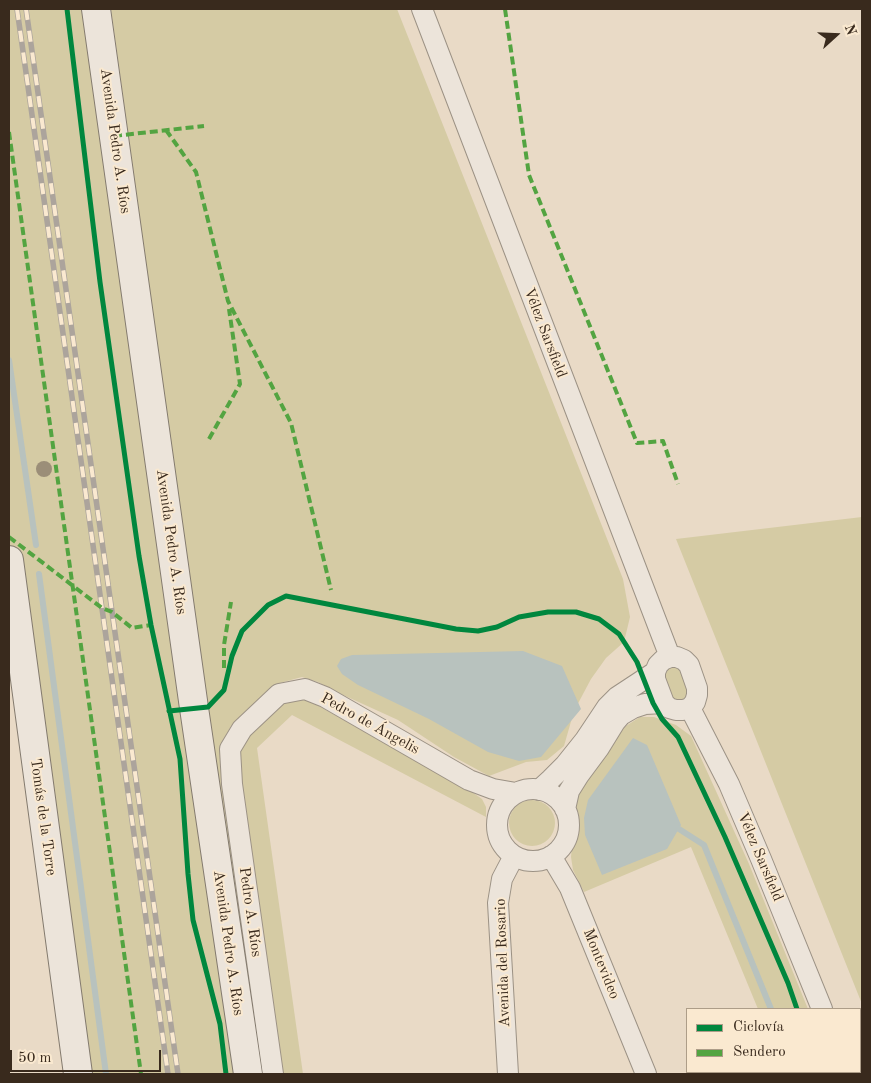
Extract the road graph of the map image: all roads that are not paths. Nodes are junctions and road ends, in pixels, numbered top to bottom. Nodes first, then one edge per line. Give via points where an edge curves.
1 (96, 9) edge
2 (422, 9) edge
3 (9, 560) edge
4 (670, 657) junction
5 (655, 672) junction
6 (16, 676) edge
7 (664, 703) junction
8 (690, 708) junction
9 (230, 749) joint
10 (469, 780) junction
11 (539, 790) junction
12 (516, 793) junction
13 (565, 809) junction
14 (498, 817) junction
15 (514, 856) junction
16 (551, 856) junction
17 (822, 1008) edge
18 (78, 1074) edge
19 (248, 1074) edge
20 (273, 1074) edge
21 (508, 1074) edge
22 (646, 1074) edge

1 - 19 main road, Avenida Pedro A. Ríos
2 - 4 street, Vélez Sarsfield
3 - 6 main road, Tomás de la Torre
4 - 5 street via 663,660
4 - 8 street via 677,657 689,665 698,695
5 - 7 street
5 - 11 street via 616,697 565,765
6 - 18 main road, Tomás de la Torre
7 - 8 street via 676,710
7 - 13 street via 645,704 621,715 569,791
8 - 17 street, Vélez Sarsfield via 740,809
9 - 10 street, Pedro de Ángelis via 242,729 279,694 305,690 325,697
9 - 20 street, Pedro A. Ríos via 232,784
10 - 12 street, Pedro de Ángelis
10 - 14 street, Pedro de Ángelis via 488,797
11 - 12 street
11 - 13 street via 550,793
12 - 14 street via 508,799
13 - 16 street via 568,819 566,840
14 - 15 street via 500,839
15 - 16 street via 533,861
15 - 21 street, Avenida del Rosario via 502,879 498,903
16 - 22 street, Montevideo via 570,888

